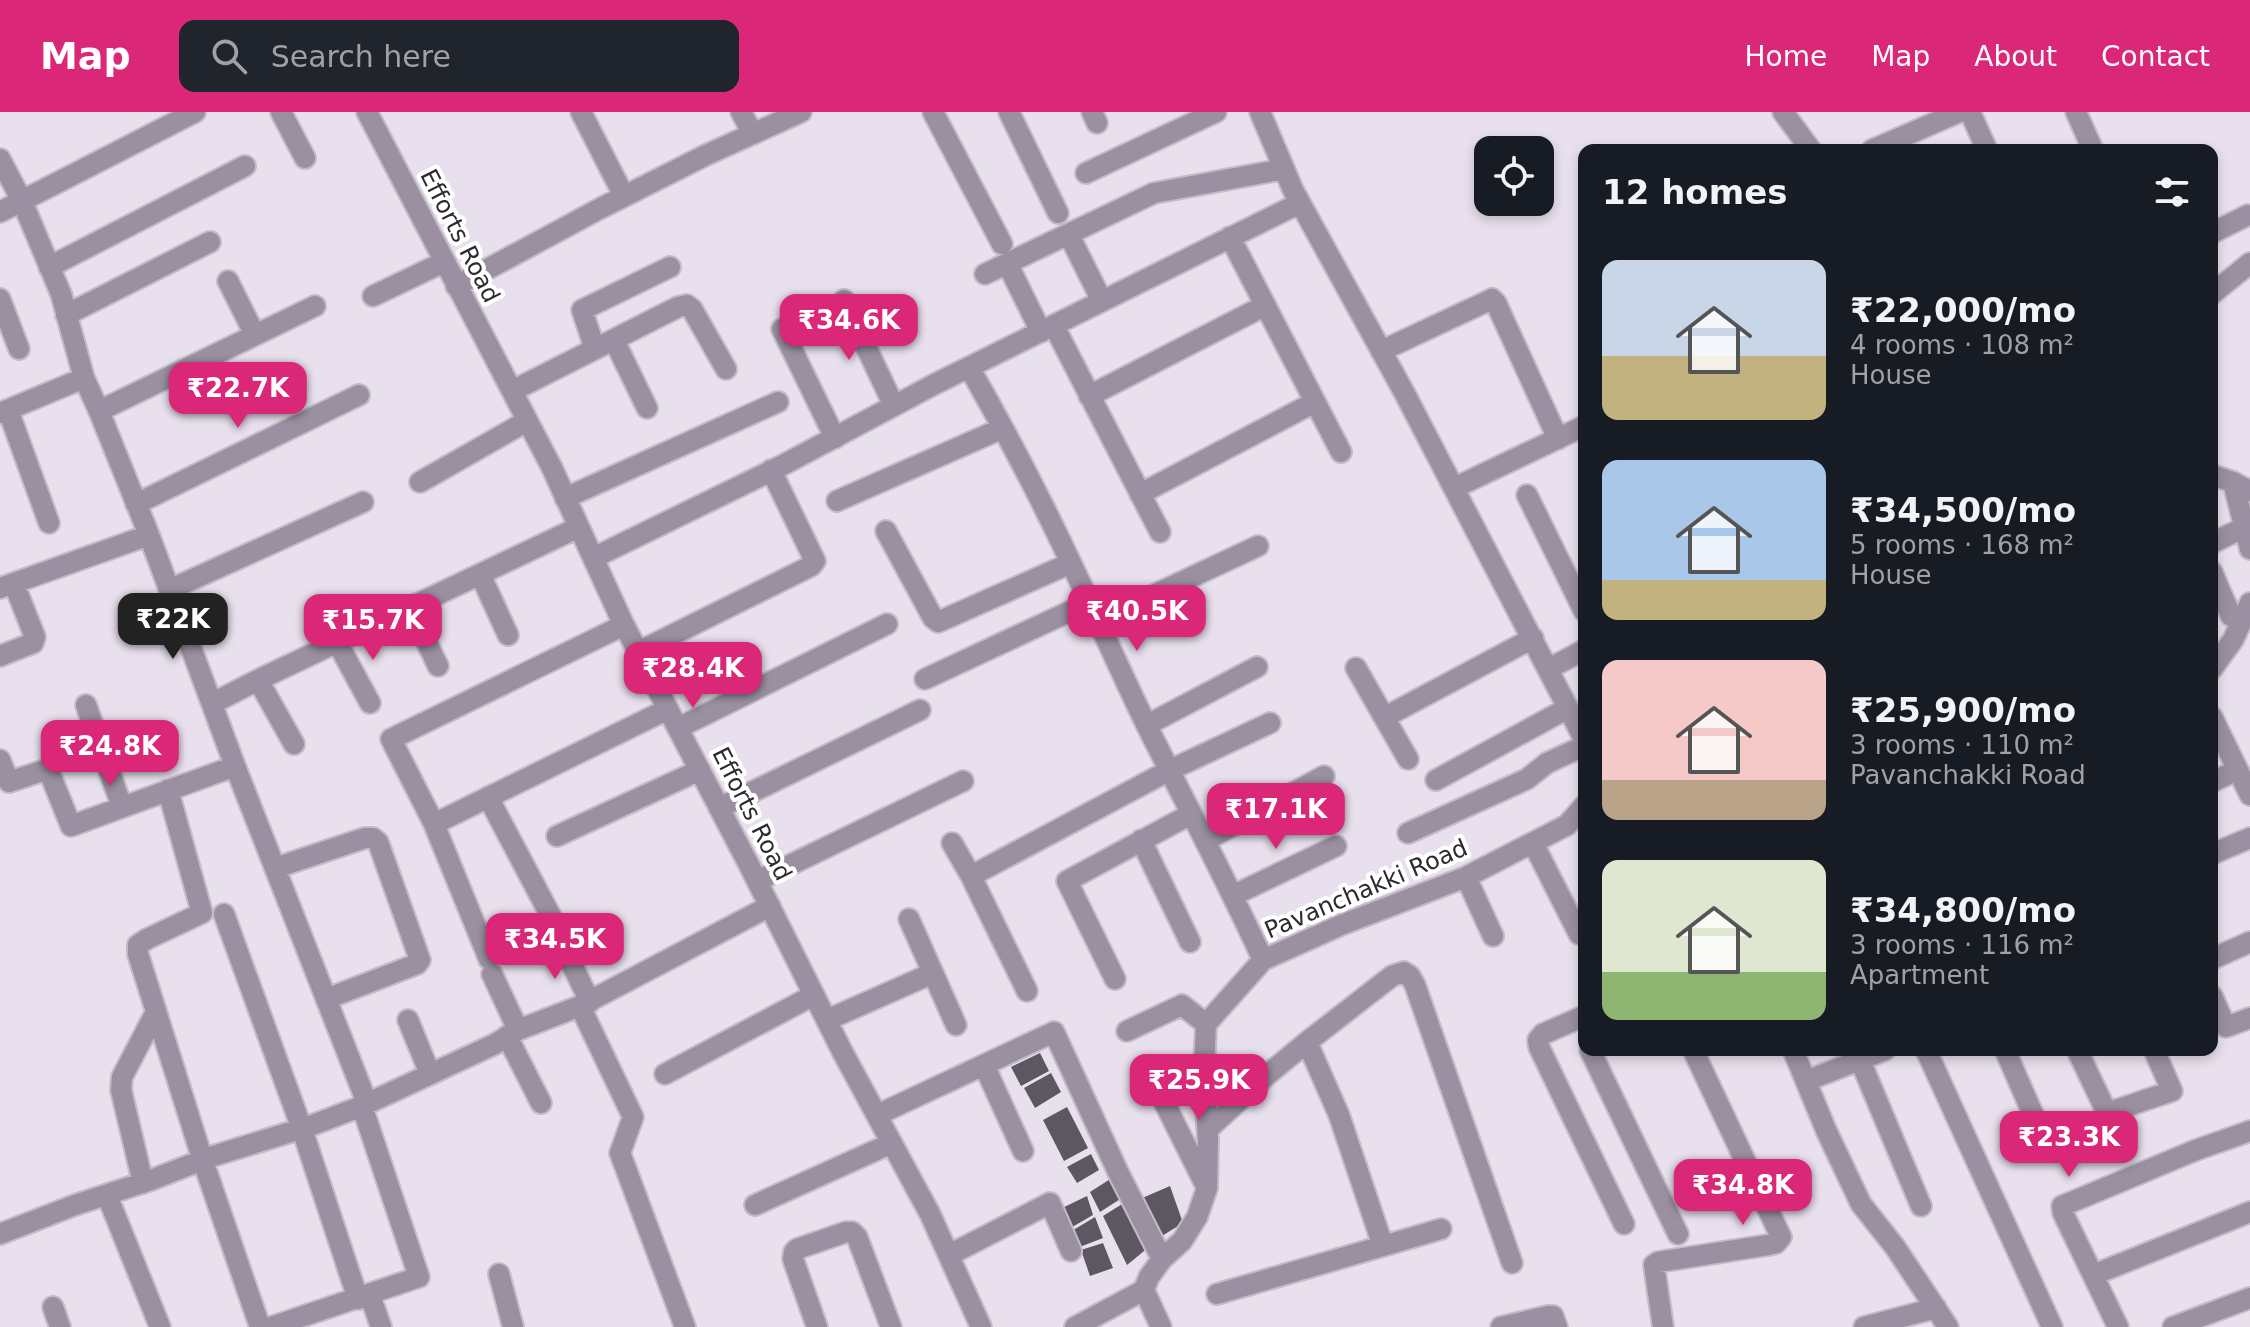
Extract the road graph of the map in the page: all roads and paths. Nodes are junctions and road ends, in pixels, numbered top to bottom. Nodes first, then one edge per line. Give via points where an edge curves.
1 (195, 112) edge
2 (281, 112) edge
3 (367, 112) edge
4 (581, 112) edge
5 (741, 112) edge
6 (801, 112) edge
7 (933, 112) edge
8 (1009, 112) edge
9 (1216, 112) edge
10 (1260, 112) edge
11 (1783, 112) edge
12 (1959, 112) edge
13 (1970, 112) edge
14 (2076, 112) edge
15 (162, 120) edge
16 (753, 134) junction
17 (1918, 141) edge
18 (1807, 144) edge
19 (1984, 144) edge
20 (2090, 144) edge
21 (305, 158) dead end
22 (0, 159) edge
23 (245, 166) dead end
24 (1284, 169) junction
25 (1086, 173) dead end
26 (624, 196) junction
27 (22, 201) junction
28 (1300, 203) junction
29 (0, 212) edge
30 (1058, 213) dead end
31 (2248, 215) edge
32 (2218, 230) edge
33 (1230, 237) junction
34 (1072, 241) dead end
35 (210, 242) dead end
36 (1002, 244) dead end
37 (444, 262) junction
38 (2250, 263) edge
39 (49, 267) junction
40 (670, 267) dead end
41 (1011, 271) dead end
42 (985, 274) dead end
43 (228, 281) dead end
44 (456, 286) junction
45 (2218, 289) edge
46 (373, 296) dead end
47 (0, 299) edge
48 (844, 300) dead end
49 (1102, 301) junction
50 (315, 306) dead end
51 (1264, 306) junction
52 (66, 315) junction
53 (782, 329) dead end
54 (1047, 329) junction
55 (255, 335) junction
56 (604, 344) junction
57 (19, 349) dead end
58 (1381, 351) junction
59 (969, 367) junction
60 (726, 369) dead end
61 (84, 378) junction
62 (512, 391) junction
63 (359, 395) dead end
64 (1089, 396) junction
65 (778, 402) dead end
66 (1315, 402) junction
67 (894, 406) junction
68 (647, 408) dead end
69 (99, 411) junction
70 (4, 412) edge
71 (527, 421) junction
72 (1003, 428) junction
73 (1578, 429) edge
74 (835, 438) junction
75 (1558, 439) junction
76 (1341, 452) dead end
77 (771, 470) junction
78 (420, 482) dead end
79 (2226, 482) edge
80 (1454, 488) junction
81 (1140, 494) junction
82 (1527, 495) dead end
83 (565, 498) junction
84 (837, 501) dead end
85 (363, 502) dead end
86 (136, 504) junction
87 (49, 523) dead end
88 (579, 527) junction
89 (2245, 527) junction
90 (886, 531) dead end
91 (1160, 532) dead end
92 (149, 535) junction
93 (2218, 540) edge
94 (1258, 546) dead end
95 (2250, 549) edge
96 (593, 558) junction
97 (1071, 563) junction
98 (480, 574) junction
99 (7, 586) edge
100 (2218, 586) edge
101 (169, 590) junction
102 (1578, 599) edge
103 (2250, 603) edge
104 (410, 607) junction
105 (1094, 612) junction
106 (2231, 616) dead end
107 (887, 624) dead end
108 (624, 625) junction
109 (508, 635) dead end
110 (1533, 638) junction
111 (337, 642) junction
112 (638, 652) junction
113 (1578, 653) edge
114 (0, 656) edge
115 (2218, 661) edge
116 (438, 666) dead end
117 (1257, 667) dead end
118 (1356, 668) dead end
119 (1548, 669) junction
120 (925, 679) dead end
121 (258, 680) junction
122 (213, 703) junction
123 (370, 703) dead end
124 (86, 705) dead end
125 (1568, 708) junction
126 (668, 709) junction
127 (920, 710) dead end
128 (1385, 717) junction
129 (1270, 723) dead end
130 (1147, 725) junction
131 (1578, 727) edge
132 (678, 728) junction
133 (2218, 733) edge
134 (294, 744) dead end
135 (1578, 749) edge
136 (1408, 759) dead end
137 (0, 760) edge
138 (235, 766) junction
139 (2231, 768) edge
140 (700, 770) junction
141 (1170, 770) junction
142 (1324, 776) dead end
143 (1436, 780) dead end
144 (963, 781) dead end
145 (168, 790) junction
146 (2250, 795) edge
147 (488, 797) junction
148 (122, 807) junction
149 (719, 808) junction
150 (1578, 813) edge
151 (1191, 814) junction
152 (434, 824) junction
153 (1408, 833) dead end
154 (557, 836) dead end
155 (2250, 838) edge
156 (1141, 840) junction
157 (1205, 841) junction
158 (952, 843) dead end
159 (1533, 843) junction
160 (1336, 846) dead end
161 (2218, 851) edge
162 (275, 868) junction
163 (971, 876) junction
164 (1466, 877) junction
165 (757, 881) junction
166 (1234, 895) junction
167 (770, 906) junction
168 (224, 914) dead end
169 (909, 919) dead end
170 (1578, 932) edge
171 (1493, 936) dead end
172 (1190, 942) dead end
173 (2250, 942) edge
174 (2218, 956) edge
175 (1263, 960) junction
176 (933, 973) junction
177 (1115, 979) dead end
178 (1027, 991) dead end
179 (814, 995) junction
180 (326, 999) junction
181 (585, 1004) junction
182 (2218, 1009) edge
183 (156, 1012) junction
184 (2250, 1018) edge
185 (408, 1020) dead end
186 (827, 1020) junction
187 (1206, 1024) junction
188 (956, 1025) dead end
189 (1578, 1025) edge
190 (1127, 1031) dead end
191 (513, 1033) junction
192 (1307, 1042) junction
193 (1593, 1056) edge
194 (1696, 1056) edge
195 (1796, 1056) edge
196 (1870, 1056) edge
197 (1929, 1056) edge
198 (2008, 1056) edge
199 (2080, 1056) edge
200 (2157, 1056) edge
201 (1860, 1060) junction
202 (984, 1065) junction
203 (430, 1074) junction
204 (665, 1074) dead end
205 (1151, 1076) dead end
206 (1806, 1081) junction
207 (541, 1103) dead end
208 (364, 1104) junction
209 (877, 1115) junction
210 (302, 1129) junction
211 (1208, 1129) junction
212 (2250, 1131) edge
213 (892, 1143) junction
214 (2046, 1144) dead end
215 (1023, 1151) dead end
216 (203, 1161) junction
217 (143, 1183) junction
218 (1207, 1188) junction
219 (107, 1195) junction
220 (755, 1205) dead end
221 (1921, 1206) dead end
222 (2250, 1212) edge
223 (1624, 1224) dead end
224 (1441, 1229) dead end
225 (0, 1234) edge
226 (1678, 1234) dead end
227 (1383, 1246) junction
228 (1071, 1251) dead end
229 (949, 1255) junction
230 (1162, 1259) junction
231 (1512, 1263) dead end
232 (499, 1274) dead end
233 (2093, 1275) junction
234 (1144, 1290) junction
235 (1217, 1294) dead end
236 (364, 1297) junction
237 (2250, 1298) edge
238 (53, 1307) dead end
239 (1936, 1308) junction
240 (60, 1327) edge
241 (160, 1327) edge
242 (260, 1327) edge
243 (271, 1327) edge
244 (381, 1327) edge
245 (513, 1327) edge
246 (685, 1327) edge
247 (817, 1327) edge
248 (891, 1327) edge
249 (981, 1327) edge
250 (1075, 1327) edge
251 (1161, 1327) edge
252 (1501, 1327) edge
253 (1557, 1327) edge
254 (1663, 1327) edge
255 (1864, 1327) edge
256 (1948, 1327) edge
257 (2052, 1327) edge
258 (2118, 1327) edge
259 (2173, 1327) edge

1 - 15 street
2 - 21 street
3 - 37 street, Efforts Road
4 - 26 street
5 - 16 street
6 - 16 street
7 - 36 street
8 - 30 street
9 - 25 street
10 - 24 street
11 - 18 street
12 - 17 street
13 - 19 street
14 - 20 street
15 - 27 street
16 - 26 street
22 - 27 street
23 - 39 street
24 - 28 street
24 - 42 street via 1154,193
26 - 44 street
27 - 29 street
27 - 39 street
28 - 33 street
28 - 58 street
31 - 32 street
33 - 49 street
33 - 51 street
34 - 49 street
35 - 52 street
37 - 44 street, Efforts Road
37 - 46 street
38 - 45 street
39 - 52 street
40 - 56 street via 582,310
41 - 54 street
43 - 55 street
44 - 62 street, Efforts Road
47 - 57 street
48 - 67 street
49 - 54 street
50 - 55 street
51 - 64 street
51 - 66 street
52 - 61 street
53 - 74 street
54 - 59 street
54 - 64 street
55 - 69 street
56 - 60 street via 687,305
56 - 62 street
56 - 68 street
58 - 75 street via 1492,299
58 - 80 street
59 - 67 street
59 - 72 street
61 - 69 street
61 - 70 street
62 - 71 street, Efforts Road
63 - 86 street
64 - 81 street
65 - 83 street
66 - 76 street
66 - 81 street
67 - 74 street
69 - 86 street
70 - 87 street
71 - 78 street
71 - 83 street, Efforts Road
72 - 84 street
72 - 97 street
73 - 75 street
74 - 77 street
75 - 80 street
77 - 96 street
77 - 112 street via 815,561
79 - 89 street
80 - 110 street
81 - 91 street
82 - 102 street
83 - 88 street, Efforts Road
85 - 101 street
86 - 92 street
88 - 96 street, Efforts Road
88 - 98 street
89 - 93 street
89 - 95 street
90 - 97 street via 938,622
92 - 99 street
92 - 101 street
94 - 105 street
96 - 108 street, Efforts Road
97 - 105 street
98 - 104 street
98 - 109 street
99 - 114 street via 35,637 33,643
100 - 106 street
101 - 122 street
103 - 115 street
104 - 111 street
104 - 116 street
105 - 120 street
105 - 130 street
107 - 132 street
108 - 112 street, Efforts Road
108 - 152 street via 391,739
110 - 119 street
110 - 128 street
111 - 121 street
111 - 123 street
112 - 126 street, Efforts Road
113 - 119 street
117 - 130 street
118 - 128 street
119 - 125 street
121 - 122 street
121 - 134 street
122 - 138 street
124 - 148 street
125 - 131 street
125 - 143 street
126 - 132 street, Efforts Road
126 - 147 street
127 - 149 street
128 - 136 street
129 - 141 street
130 - 141 street
132 - 140 street, Efforts Road
133 - 139 street
135 - 153 street via 1527,779
137 - 148 street via 9,782 48,769 71,826
138 - 145 street
138 - 162 street
139 - 146 street
140 - 149 street, Efforts Road
140 - 154 street
141 - 151 street
141 - 163 street
142 - 157 street
144 - 165 street
145 - 148 street
145 - 183 street via 202,913 138,945
147 - 152 street
147 - 181 street via 557,932
149 - 165 street, Efforts Road
150 - 159 street, Pavanchakki Road via 1567,825
151 - 156 street
151 - 157 street
152 - 191 street
155 - 161 street
156 - 172 street
156 - 177 street via 1067,881
157 - 166 street
158 - 163 street
159 - 164 street, Pavanchakki Road
159 - 170 street
160 - 166 street
162 - 180 street
162 - 180 street via 365,838 378,842 420,960
163 - 178 street
164 - 171 street
164 - 175 street, Pavanchakki Road
165 - 167 street, Efforts Road
166 - 175 street
167 - 179 street, Efforts Road
167 - 181 street
168 - 210 street
169 - 176 street
173 - 174 street
175 - 187 street, Pavanchakki Road
176 - 186 street
176 - 188 street
179 - 186 street, Efforts Road
179 - 204 street
180 - 208 street
181 - 191 street
181 - 246 street via 633,1117 620,1153
182 - 184 street via 2226,1027
183 - 216 street
183 - 217 street via 122,1077 121,1090
185 - 203 street
186 - 209 street, Efforts Road
187 - 190 street via 1182,1005
187 - 211 street
189 - 223 street via 1543,1034 1539,1047
191 - 203 street
191 - 207 street
192 - 211 street
192 - 227 street via 1339,1115
192 - 231 street via 1392,976 1410,976
193 - 226 street
194 - 254 street via 1781,1237 1768,1245 1654,1265
195 - 206 street
196 - 201 street
197 - 257 street
198 - 214 street
199 - 200 street via 2107,1113 2172,1091
201 - 206 street
201 - 221 street
202 - 209 street
202 - 215 street
202 - 230 street via 1054,1032
203 - 208 street
205 - 218 street
206 - 239 street via 1861,1204
208 - 210 street
208 - 236 street via 419,1277
209 - 213 street, Efforts Road
210 - 216 street
210 - 236 street
211 - 218 street
212 - 233 street via 2062,1206
213 - 220 street
213 - 229 street, Efforts Road
216 - 217 street
216 - 242 street
217 - 219 street
218 - 230 street via 1182,1241
219 - 225 street
219 - 241 street
222 - 233 street
224 - 227 street
227 - 235 street
228 - 229 street via 1050,1203
229 - 249 street, Efforts Road
230 - 234 street
232 - 245 street
233 - 258 street
234 - 250 street
234 - 251 street
236 - 243 street
236 - 244 street
237 - 259 street
238 - 240 street
239 - 255 street
239 - 256 street
247 - 248 street via 794,1252 852,1232
252 - 253 street via 1553,1316

